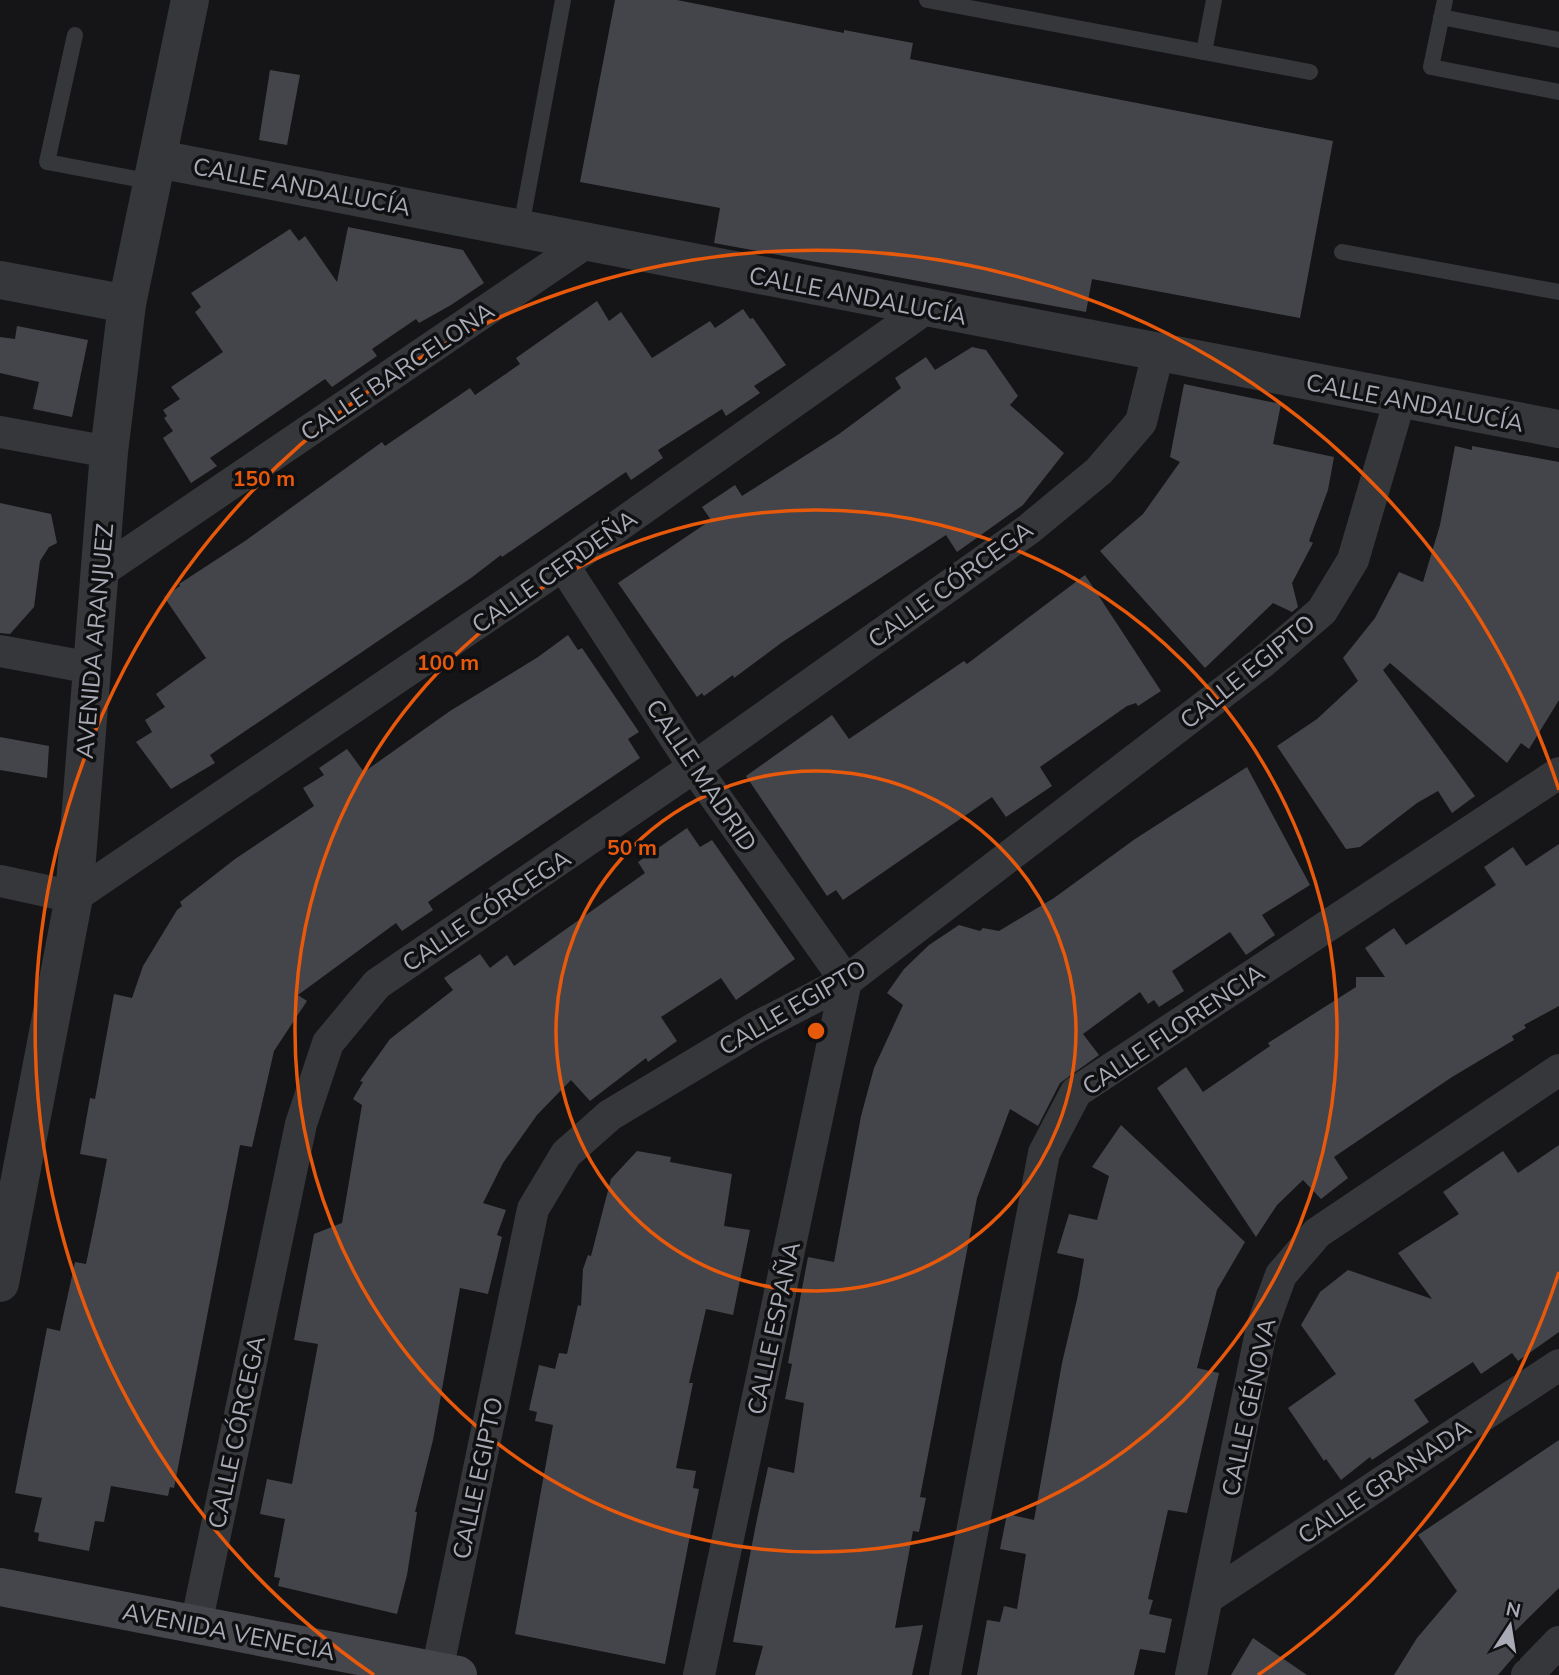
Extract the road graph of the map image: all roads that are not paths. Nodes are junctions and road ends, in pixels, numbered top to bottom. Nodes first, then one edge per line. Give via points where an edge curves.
1 (190, 0) edge
2 (563, 0) edge
3 (927, 0) edge
4 (1214, 0) edge
5 (1445, 0) edge
6 (1441, 18) junction
7 (75, 35) dead end
8 (1559, 40) edge
9 (1204, 52) junction
10 (1310, 72) dead end
11 (1559, 92) edge
12 (155, 170) junction
13 (521, 228) junction
14 (590, 240) junction
15 (1342, 252) dead end
16 (0, 280) edge
17 (1559, 292) edge
18 (127, 304) junction
19 (925, 309) junction
20 (1158, 353) junction
21 (1400, 399) junction
22 (1559, 429) edge
23 (0, 432) edge
24 (109, 452) junction
25 (563, 565) junction
26 (99, 573) junction
27 (0, 651) edge
28 (92, 668) junction
29 (694, 767) junction
30 (1559, 774) edge
31 (0, 881) edge
32 (74, 897) junction
33 (846, 981) junction
34 (1559, 1070) edge
35 (0, 1283) edge
36 (1559, 1365) edge
37 (0, 1587) edge
38 (1209, 1597) junction
39 (196, 1625) junction
40 (1559, 1642) edge
41 (447, 1673) edge
42 (699, 1675) edge
43 (945, 1675) edge
44 (1191, 1675) edge
45 (1527, 1675) edge

1 - 12 street, AVENIDA ARANJUEZ
2 - 13 lane
3 - 9 lane
4 - 9 lane
5 - 6 lane
6 - 8 lane
6 - 11 lane via 1431,67
7 - 12 lane via 47,162
9 - 10 lane
12 - 13 street, CALLE ANDALUCÍA
12 - 18 street, AVENIDA ARANJUEZ
13 - 14 street, CALLE ANDALUCÍA
14 - 19 street, CALLE ANDALUCÍA
14 - 26 street, CALLE BARCELONA
15 - 17 lane
16 - 18 street
18 - 24 street, AVENIDA ARANJUEZ
19 - 20 street, CALLE ANDALUCÍA
19 - 25 street, CALLE CERDEÑA
20 - 21 street, CALLE ANDALUCÍA
20 - 29 street, CALLE CÓRCEGA via 1141,422 1099,471 1029,529
21 - 22 street, CALLE ANDALUCÍA
21 - 33 street, CALLE EGIPTO via 1353,559 1322,611 1264,661
23 - 24 street
24 - 26 street, AVENIDA ARANJUEZ
25 - 29 street, CALLE MADRID
25 - 32 street, CALLE CERDEÑA
26 - 28 street, AVENIDA ARANJUEZ
27 - 28 street
28 - 32 street, AVENIDA ARANJUEZ
29 - 33 street, CALLE MADRID
29 - 39 street, CALLE CÓRCEGA via 377,984 328,1043 301,1124
30 - 43 street, CALLE FLORENCIA via 1076,1092 1044,1153
31 - 32 street
32 - 35 street, AVENIDA ARANJUEZ
33 - 41 street, CALLE EGIPTO via 755,1028 610,1115 566,1154 533,1209
33 - 42 street, CALLE ESPAÑA
34 - 38 street, CALLE GÉNOVA via 1317,1233 1281,1275 1262,1327
36 - 38 street, CALLE GRANADA
37 - 39 main road, AVENIDA VENECIA
38 - 44 street, CALLE GÉNOVA
39 - 41 main road, AVENIDA VENECIA
40 - 45 street

